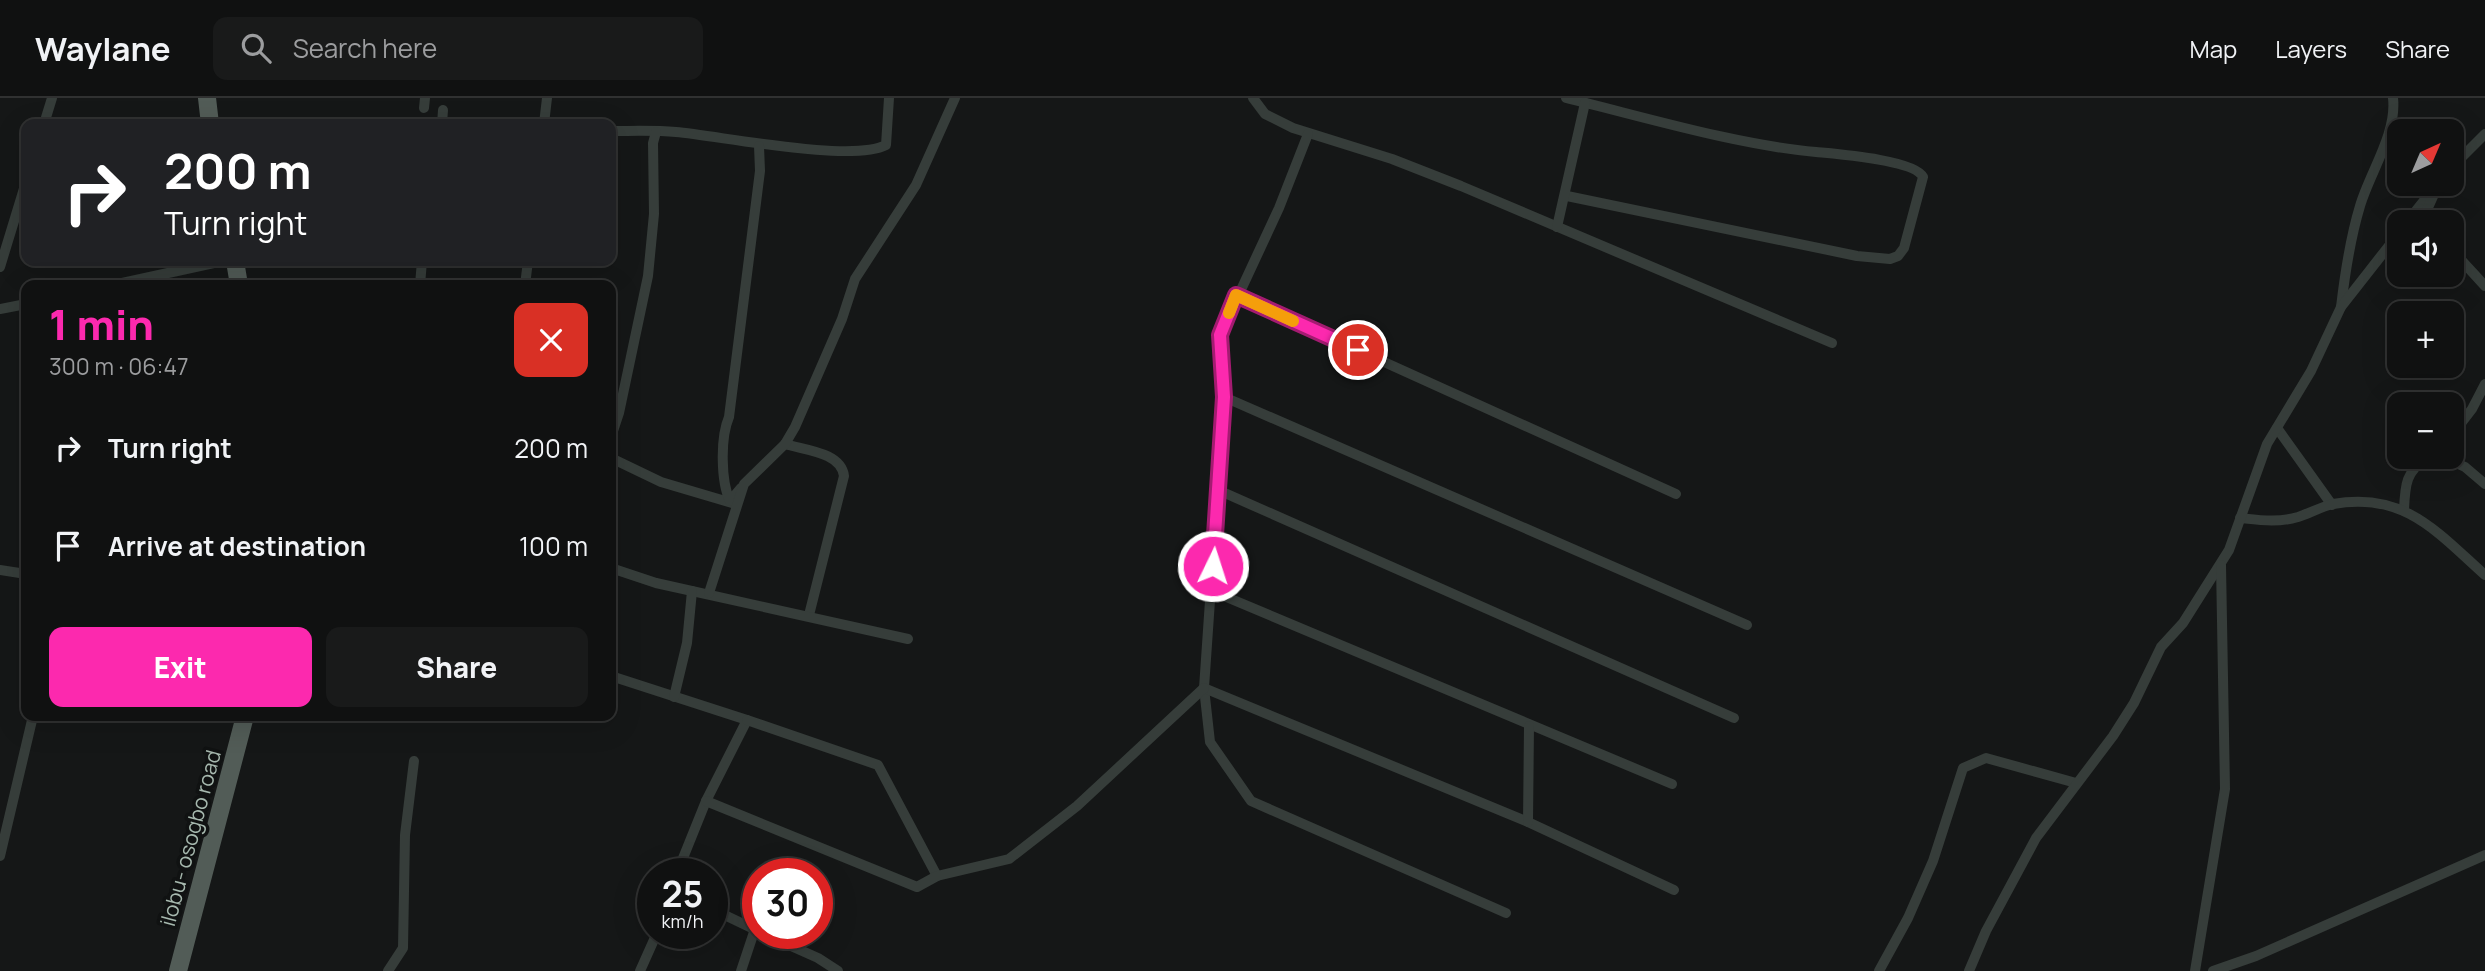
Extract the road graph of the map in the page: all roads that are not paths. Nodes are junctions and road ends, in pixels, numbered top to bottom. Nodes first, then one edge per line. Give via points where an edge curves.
1 (52, 98) edge
2 (207, 98) edge
3 (547, 98) edge
4 (889, 98) edge
5 (955, 98) edge
6 (1253, 98) edge
7 (1566, 98) edge
8 (2393, 98) edge
9 (1586, 103) junction
10 (443, 110) dead end
11 (46, 119) edge
12 (209, 119) edge
13 (442, 119) edge
14 (545, 119) edge
15 (616, 131) edge
16 (656, 132) junction
17 (1308, 134) junction
18 (2485, 134) edge
19 (759, 146) junction
20 (2464, 155) edge
21 (1567, 196) junction
22 (2428, 196) edge
23 (21, 198) edge
24 (2416, 210) edge
25 (1557, 227) junction
26 (2387, 248) edge
27 (2464, 263) edge
28 (202, 266) edge
29 (0, 267) edge
30 (142, 280) edge
31 (2485, 286) edge
32 (1236, 295) junction
33 (21, 305) edge
34 (2341, 307) junction
35 (0, 309) edge
36 (1832, 343) dead end
37 (2485, 384) edge
38 (1224, 397) junction
39 (2464, 419) edge
40 (616, 424) edge
41 (2277, 428) junction
42 (785, 444) junction
43 (616, 460) edge
44 (2464, 467) edge
45 (2413, 469) edge
46 (2485, 484) edge
47 (1218, 490) junction
48 (1676, 494) dead end
49 (734, 504) junction
50 (2332, 505) junction
51 (2404, 509) junction
52 (2240, 518) junction
53 (2221, 565) junction
54 (616, 569) edge
55 (0, 570) edge
56 (21, 573) edge
57 (2485, 575) edge
58 (692, 591) junction
59 (1212, 592) junction
60 (709, 593) junction
61 (809, 615) junction
62 (1747, 625) dead end
63 (908, 639) dead end
64 (616, 678) edge
65 (1204, 688) junction
66 (674, 697) junction
67 (1734, 718) dead end
68 (747, 720) junction
69 (32, 721) edge
70 (244, 721) edge
71 (1529, 726) junction
72 (414, 761) dead end
73 (2077, 783) junction
74 (1672, 784) dead end
75 (706, 802) junction
76 (1528, 822) junction
77 (2485, 855) edge
78 (0, 856) edge
79 (683, 858) edge
80 (937, 876) junction
81 (1674, 890) dead end
82 (1506, 913) dead end
83 (649, 949) edge
84 (750, 949) edge
85 (794, 949) edge
86 (178, 971) edge
87 (388, 971) edge
88 (639, 971) edge
89 (741, 971) edge
90 (839, 971) edge
91 (1879, 971) edge
92 (1969, 971) edge
93 (2194, 971) edge
94 (2214, 971) edge

1 - 11 street
2 - 12 main road
3 - 14 street
4 - 19 street via 886,145 878,149
5 - 42 street via 916,186 855,279 842,319
6 - 17 street via 1265,114
7 - 9 street
8 - 34 street via 2391,120 2360,205 2347,257
9 - 21 street
9 - 21 street via 1791,150 1845,154 1913,169 1922,173 1921,186 1904,248 1890,259 1776,242
10 - 13 street
15 - 16 street
16 - 19 street via 725,137
16 - 40 street via 648,276
17 - 25 street via 1392,159
17 - 32 street via 1279,208
18 - 20 street
19 - 49 street via 760,171 729,418 722,433 724,489
21 - 25 street
22 - 24 street
23 - 29 street
25 - 36 street
26 - 34 street
27 - 31 street
28 - 30 street
32 - 38 street via 1220,335
32 - 48 street
33 - 35 street
34 - 41 street via 2312,371
37 - 39 street
38 - 47 street
38 - 62 street
41 - 50 street
41 - 52 street
42 - 49 street via 744,484
42 - 61 street via 836,460 843,468
43 - 49 street via 661,482
44 - 46 street
45 - 51 street via 2405,480
47 - 59 street
47 - 67 street
49 - 60 street
50 - 51 street via 2373,501
50 - 52 street via 2280,521
51 - 57 street via 2440,532
52 - 53 street
53 - 73 street via 2183,623 2161,647 2134,703
53 - 93 street via 2225,789
54 - 58 street
55 - 56 street
58 - 60 street
58 - 66 street via 687,643
59 - 65 street
59 - 71 street
60 - 61 street
61 - 63 street
64 - 66 street
65 - 76 street
65 - 80 street via 1077,806 1009,859
65 - 82 street via 1210,742 1251,801
66 - 68 street
68 - 75 street
68 - 80 street via 878,765
69 - 78 street
70 - 86 main road, ilobu- osogbo road
71 - 74 street
71 - 76 street
72 - 87 street via 403,868 403,948
73 - 91 street via 1986,758 1963,768 1933,860
73 - 92 street via 2036,838
75 - 79 street
75 - 80 street via 917,887
76 - 81 street
77 - 94 street
83 - 88 street
84 - 89 street
85 - 90 street

